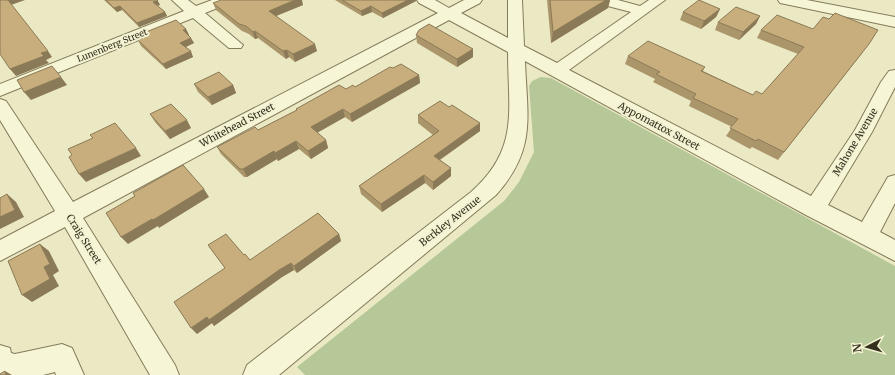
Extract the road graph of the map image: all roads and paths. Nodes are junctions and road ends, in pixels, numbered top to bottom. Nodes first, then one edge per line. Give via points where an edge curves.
1 (179, 0) edge
2 (225, 0) edge
3 (424, 0) edge
4 (475, 0) edge
5 (515, 0) edge
6 (601, 0) edge
7 (658, 0) edge
8 (785, 0) edge
9 (643, 11) junction
10 (194, 12) junction
11 (450, 13) junction
12 (895, 22) edge
13 (235, 45) dead end
14 (516, 48) junction
15 (557, 71) junction
16 (895, 75) edge
17 (0, 90) edge
18 (0, 105) edge
19 (895, 183) edge
20 (814, 208) junction
21 (69, 214) junction
22 (866, 236) junction
23 (0, 251) edge
24 (895, 251) edge
25 (0, 358) edge
26 (66, 366) edge
27 (164, 375) edge
28 (257, 375) edge

1 - 10 street
2 - 10 street, Lunenberg Street
3 - 11 street, Appomattox Street
4 - 11 street, Whitehead Street
5 - 14 street, Berkley Avenue
6 - 9 street
7 - 9 street
8 - 12 street
9 - 15 street
10 - 13 street
10 - 17 street, Lunenberg Street
11 - 14 street, Appomattox Street
11 - 21 street, Whitehead Street
14 - 15 street, Appomattox Street
14 - 28 street, Berkley Avenue via 518,134 507,167 494,185 480,199
15 - 20 street, Appomattox Street
16 - 20 street, Mahone Avenue via 863,132
18 - 21 street, Craig Street
19 - 22 street
20 - 22 street, Appomattox Street
21 - 23 street, Whitehead Street
21 - 27 street, Craig Street
22 - 24 street, Appomattox Street
25 - 26 street via 2,363 15,368

